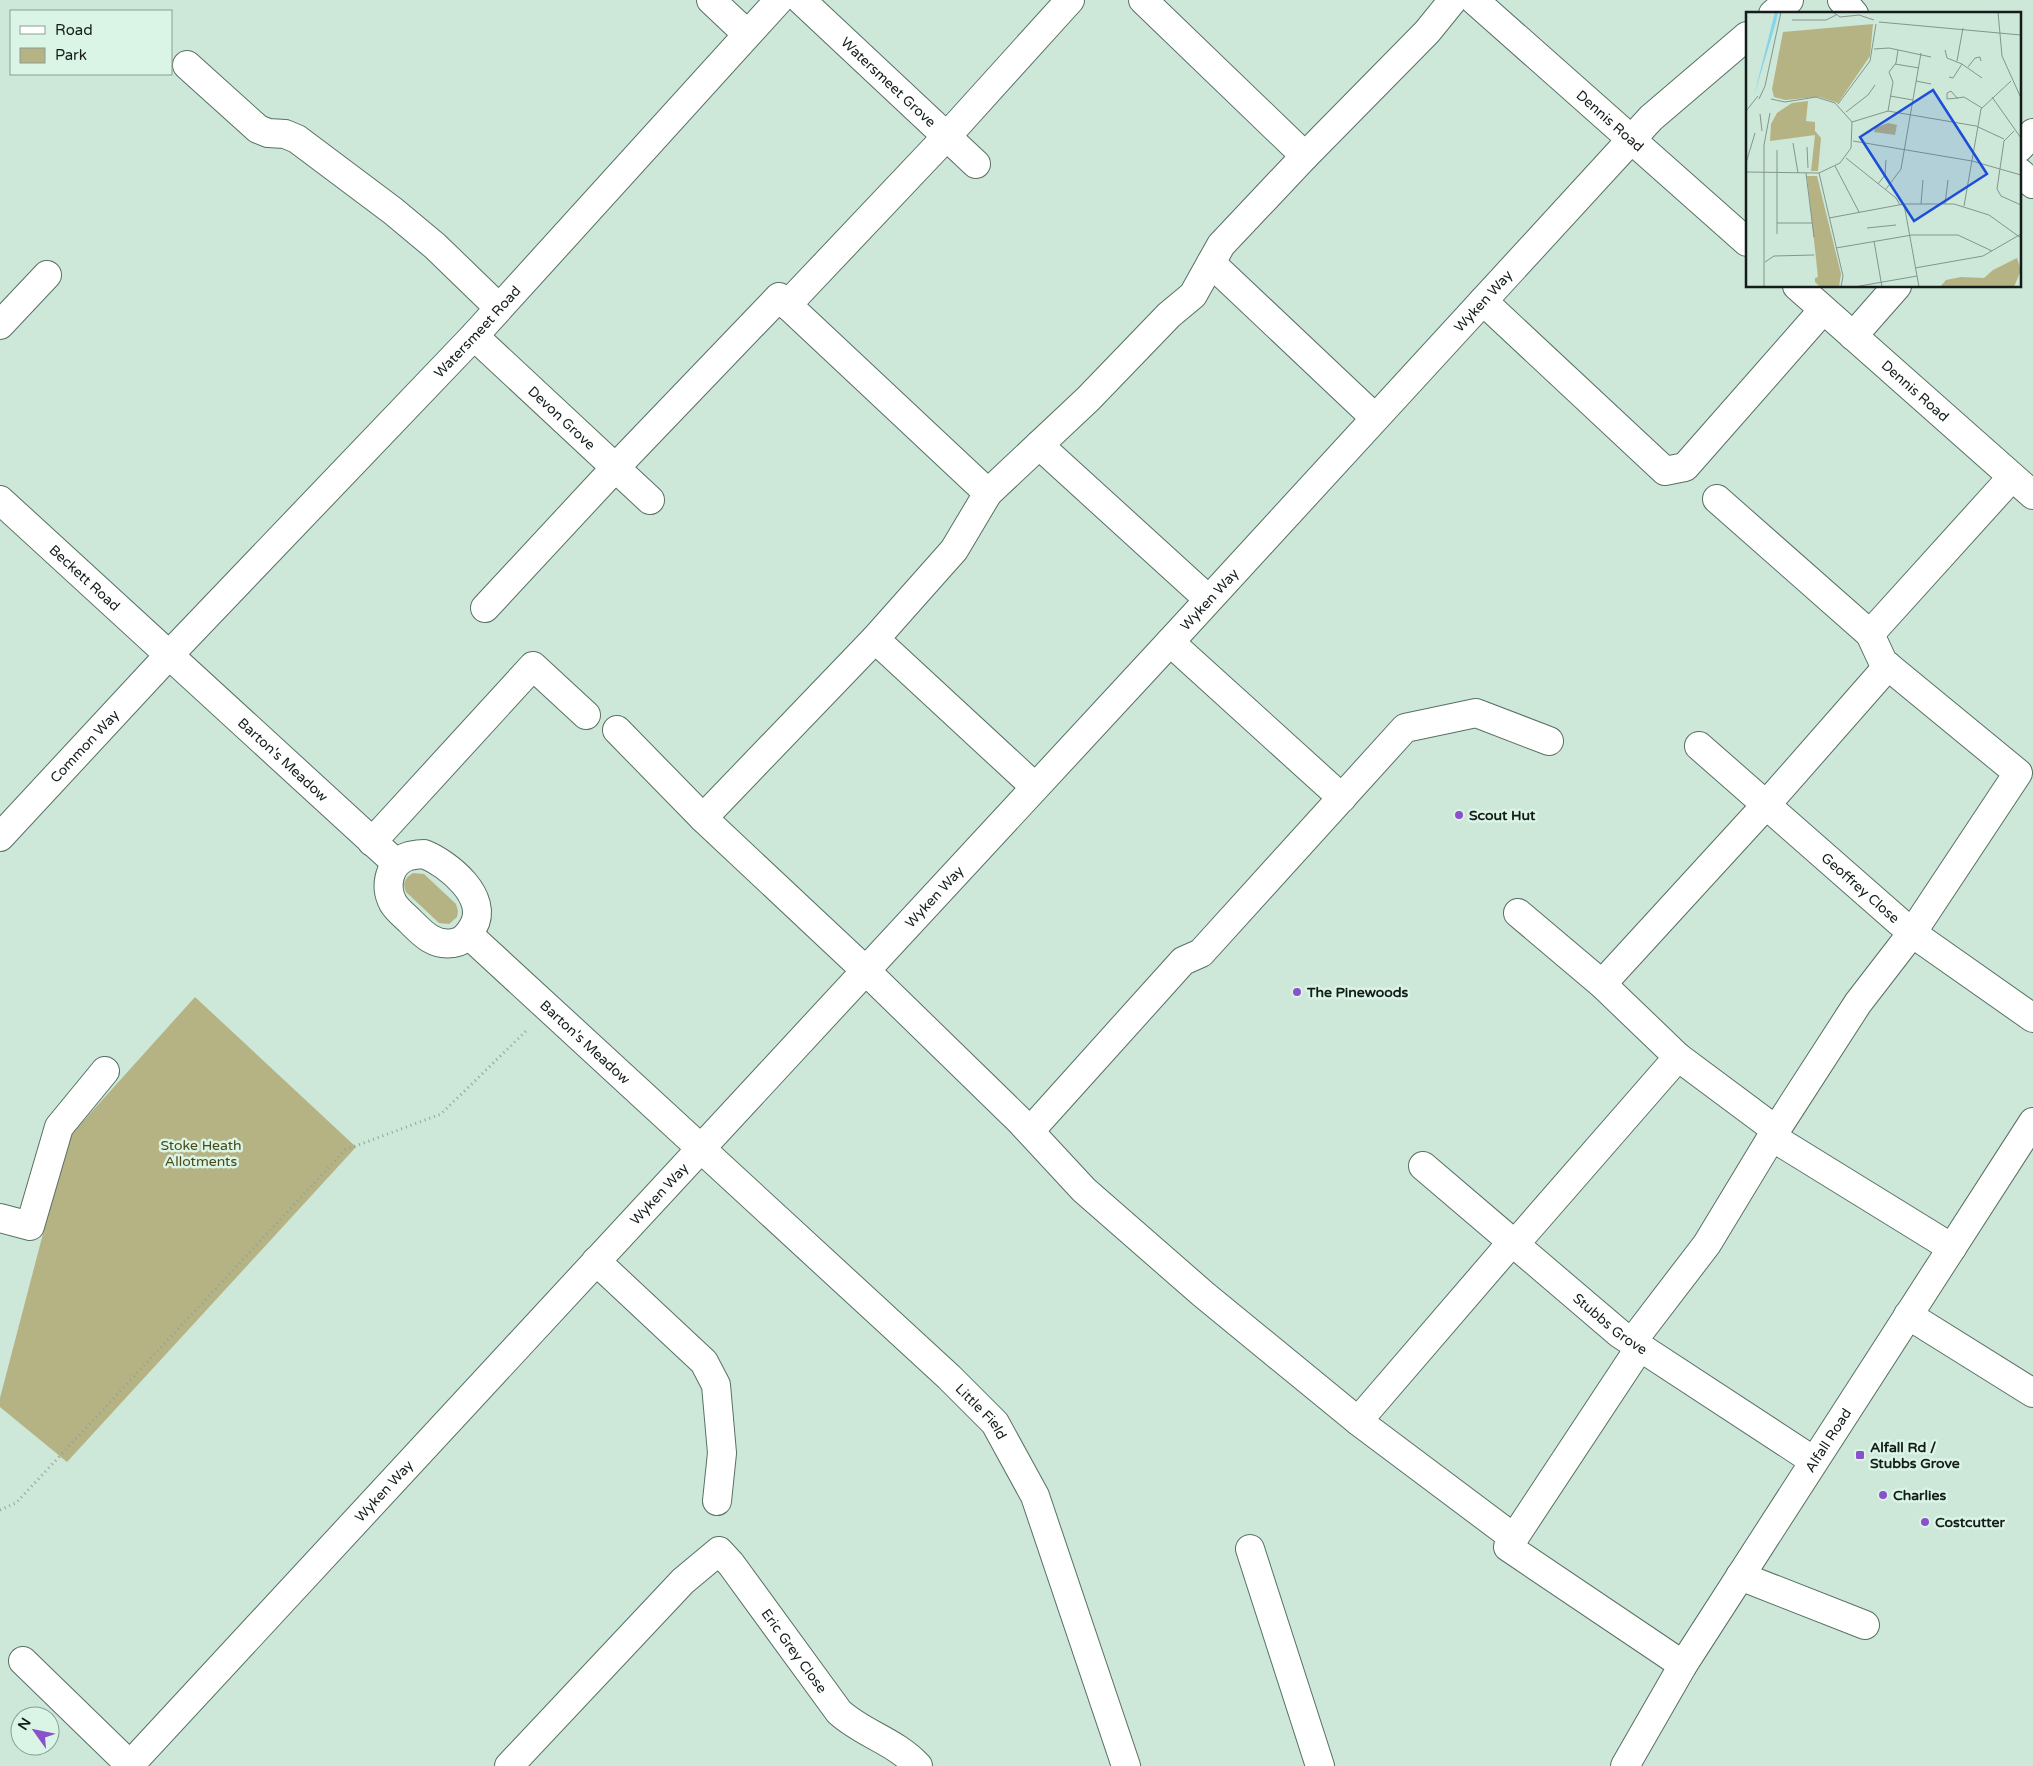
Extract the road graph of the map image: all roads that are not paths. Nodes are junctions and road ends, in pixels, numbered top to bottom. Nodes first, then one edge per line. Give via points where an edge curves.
1 (711, 0) edge
2 (779, 0) edge
3 (801, 0) edge
4 (1070, 0) edge
5 (1143, 0) edge
6 (1453, 0) edge
7 (1474, 0) edge
8 (1789, 0) edge
9 (1842, 0) edge
10 (1775, 12) edge
11 (1852, 12) edge
12 (748, 34) junction
13 (1746, 37) edge
14 (187, 65) dead end
15 (2033, 133) edge
16 (947, 136) junction
17 (1632, 140) junction
18 (2020, 147) edge
19 (1305, 156) junction
20 (976, 164) dead end
21 (2020, 173) edge
22 (2033, 184) edge
23 (1746, 241) edge
24 (1211, 263) junction
25 (48, 276) dead end
26 (1799, 288) edge
27 (1895, 288) edge
28 (1484, 301) junction
29 (787, 305) junction
30 (499, 308) junction
31 (1823, 310) junction
32 (0, 325) edge
33 (474, 336) junction
34 (1853, 336) junction
35 (1376, 418) junction
36 (1039, 445) junction
37 (616, 467) junction
38 (2012, 477) junction
39 (988, 493) junction
40 (2033, 495) edge
41 (0, 500) edge
42 (650, 500) dead end
43 (1717, 500) dead end
44 (1208, 600) junction
45 (485, 608) dead end
46 (1870, 634) junction
47 (875, 639) junction
48 (1170, 642) junction
49 (169, 656) junction
50 (1888, 666) junction
51 (586, 715) dead end
52 (617, 730) dead end
53 (1549, 742) dead end
54 (1699, 746) dead end
55 (2026, 765) edge
56 (1035, 787) junction
57 (1342, 798) junction
58 (1766, 805) junction
59 (703, 818) junction
60 (0, 837) edge
61 (372, 842) junction
62 (396, 863) junction
63 (1518, 913) dead end
64 (1912, 933) junction
65 (469, 935) junction
66 (865, 970) junction
67 (1602, 984) junction
68 (2033, 1018) edge
69 (1678, 1057) junction
70 (105, 1071) dead end
71 (1030, 1131) junction
72 (1774, 1133) junction
73 (2030, 1135) edge
74 (701, 1148) junction
75 (1423, 1166) dead end
76 (0, 1218) edge
77 (1514, 1243) junction
78 (1952, 1248) junction
79 (596, 1261) junction
80 (1908, 1315) junction
81 (1636, 1345) junction
82 (2033, 1393) edge
83 (1358, 1421) junction
84 (1814, 1461) junction
85 (717, 1501) dead end
86 (1514, 1538) junction
87 (1250, 1549) dead end
88 (1740, 1576) junction
89 (1864, 1624) dead end
90 (23, 1661) dead end
91 (1683, 1665) junction
92 (1631, 1764) edge
93 (129, 1765) edge
94 (510, 1766) edge
95 (918, 1766) edge
96 (1126, 1766) edge
97 (1320, 1766) edge

1 - 12 street
2 - 12 street, Watersmeet Road
3 - 16 street, Watersmeet Grove
4 - 16 street
5 - 19 street
6 - 19 street via 1428,32
7 - 17 street, Dennis Road
8 - 10 street
9 - 11 street
12 - 30 street, Watersmeet Road
13 - 17 street, Wyken Way via 1651,118
14 - 30 street via 258,129 297,139 393,211 435,246
15 - 18 street
16 - 20 street, Watersmeet Grove
16 - 29 street
17 - 23 street, Dennis Road
17 - 28 street, Wyken Way
19 - 24 street via 1221,245
21 - 22 street
24 - 35 street
24 - 36 street via 1193,295 1168,315
25 - 32 street
26 - 31 street, Dennis Road
27 - 34 street
28 - 31 street via 1665,471 1685,467
28 - 35 street, Wyken Way
29 - 37 street via 778,297
29 - 39 street
30 - 33 street, Watersmeet Road
31 - 34 street, Dennis Road
33 - 37 street, Devon Grove
33 - 49 street, Watersmeet Road
34 - 38 street, Dennis Road
35 - 44 street, Wyken Way
36 - 39 street
36 - 44 street
37 - 42 street, Devon Grove
37 - 45 street
38 - 40 street, Dennis Road
38 - 46 street
39 - 47 street via 954,550
41 - 49 street, Beckett Road
43 - 46 street
44 - 48 street, Wyken Way
46 - 50 street
47 - 56 street
47 - 59 street
48 - 56 street, Wyken Way
48 - 57 street
49 - 60 street, Common Way
49 - 61 street, Barton's Meadow
50 - 55 street
50 - 58 street
51 - 61 street via 532,666
52 - 59 street
53 - 57 street via 1476,712 1405,728
54 - 58 street, Geoffrey Close
55 - 64 street
56 - 66 street, Wyken Way
57 - 71 street via 1201,953 1183,961
58 - 64 street, Geoffrey Close
58 - 67 street
59 - 66 street
61 - 62 street, Barton's Meadow
62 - 65 street via 388,880 393,905 427,938 439,943 455,943
62 - 65 street via 408,856 424,854 440,860 471,891 477,903 478,919
63 - 67 street
64 - 68 street, Geoffrey Close
64 - 72 street via 1858,1003
65 - 74 street, Barton's Meadow
66 - 71 street
66 - 74 street, Wyken Way
67 - 69 street
69 - 72 street
69 - 77 street
70 - 76 street via 59,1127 30,1226
71 - 83 street via 1091,1196 1203,1294
72 - 78 street
72 - 81 street via 1707,1244
73 - 78 street, Alfall Road
74 - 79 street, Wyken Way
74 - 96 street, Little Field via 995,1423 1035,1496
75 - 77 street, Stubbs Grove
77 - 81 street, Stubbs Grove
77 - 83 street
78 - 80 street, Alfall Road
79 - 85 street via 704,1362 716,1385 722,1453
79 - 93 street, Wyken Way
80 - 82 street
80 - 84 street, Alfall Road
81 - 84 street, Stubbs Grove
81 - 86 street
83 - 86 street
84 - 88 street, Alfall Road
86 - 91 street via 1508,1547
87 - 97 street
88 - 89 street
88 - 91 street, Alfall Road
90 - 93 street
91 - 92 street, Alfall Road
94 - 95 street, Eric Grey Close via 683,1581 719,1551 838,1712 894,1745

